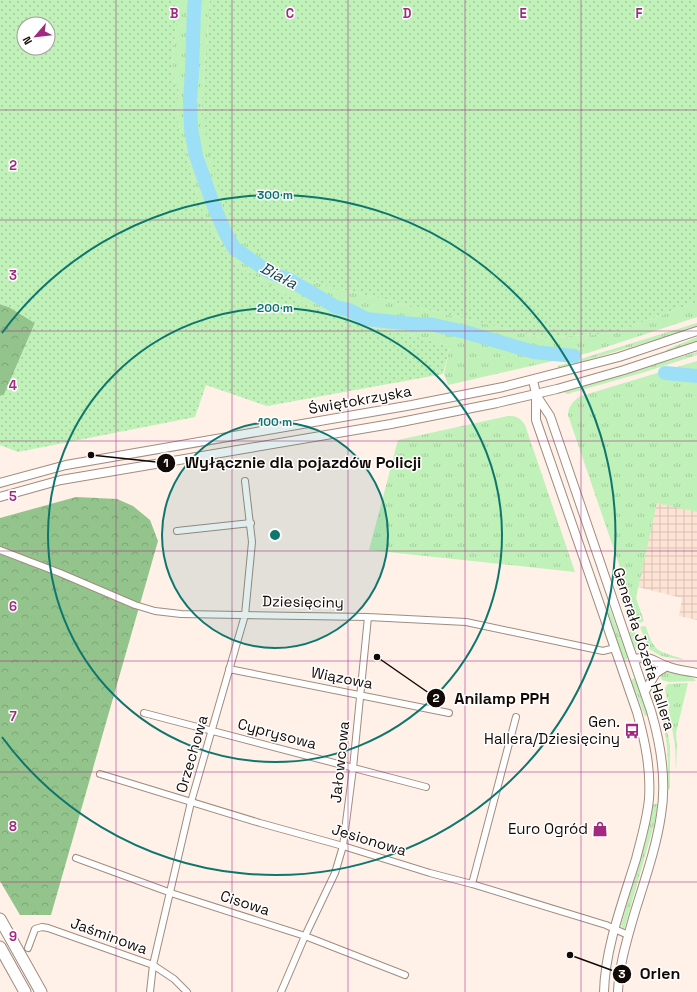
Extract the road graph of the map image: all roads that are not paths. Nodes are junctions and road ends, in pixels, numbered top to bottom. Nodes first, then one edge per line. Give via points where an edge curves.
1 (697, 332) edge
2 (697, 346) edge
3 (533, 380) junction
4 (536, 394) junction
5 (245, 481) dead end
6 (0, 483) edge
7 (0, 497) edge
8 (586, 522) junction
9 (251, 523) junction
10 (573, 527) junction
11 (177, 531) dead end
12 (0, 550) edge
13 (245, 615) junction
14 (368, 617) junction
15 (615, 648) junction
16 (634, 659) junction
17 (666, 666) junction
18 (229, 668) junction
19 (697, 673) edge
20 (645, 691) junction
21 (360, 694) junction
22 (144, 713) dead end
23 (449, 714) dead end
24 (516, 717) dead end
25 (212, 731) junction
26 (353, 768) junction
27 (100, 774) dead end
28 (426, 787) dead end
29 (649, 800) junction
30 (663, 800) junction
31 (191, 802) junction
32 (343, 846) junction
33 (76, 858) dead end
34 (472, 884) junction
35 (170, 893) junction
36 (0, 919) edge
37 (615, 928) junction
38 (628, 935) junction
39 (305, 936) junction
40 (0, 947) edge
41 (28, 948) dead end
42 (153, 965) junction
43 (404, 975) dead end
44 (25, 992) edge
45 (41, 992) edge
46 (150, 992) edge
47 (187, 992) edge
48 (281, 992) edge
49 (604, 992) edge
50 (618, 992) edge

1 - 3 main road, Świętokrzyska via 619,357
2 - 4 main road, Świętokrzyska via 646,364
3 - 4 main road, Generała Józefa Hallera
3 - 6 main road, Świętokrzyska via 450,398 66,466
4 - 7 main road, Świętokrzyska via 391,424 61,480
4 - 8 main road, Generała Józefa Hallera via 550,416
4 - 10 main road, Generała Józefa Hallera via 536,420
5 - 9 street, Orzechowa
8 - 10 main road
8 - 16 main road, Generała Józefa Hallera
9 - 11 street
9 - 13 street, Orzechowa via 252,542
10 - 15 main road, Generała Józefa Hallera
12 - 13 street, Dziesięciny via 60,572 149,610 174,614
13 - 14 street, Dziesięciny
13 - 18 street, Orzechowa
14 - 15 street, Dziesięciny via 466,622 603,651
14 - 21 street, Jałowcowa
15 - 29 main road, Generała Józefa Hallera via 644,735 649,761
16 - 17 main road via 650,658
16 - 20 main road, Generała Józefa Hallera
17 - 19 main road
17 - 20 main road via 656,673
18 - 21 street, Wiązowa
18 - 25 street, Orzechowa
20 - 30 main road, Generała Józefa Hallera via 660,747
21 - 23 street, Wiązowa
21 - 26 street, Jałowcowa
22 - 25 street, Cyprysowa
24 - 34 street
25 - 26 street, Cyprysowa
25 - 31 street, Orzechowa
26 - 28 street, Cyprysowa
26 - 32 street, Jałowcowa
27 - 31 street, Jesionowa
29 - 30 main road
29 - 37 main road, Generała Józefa Hallera via 644,830
30 - 38 main road, Generała Józefa Hallera via 659,826
31 - 32 street, Jesionowa
31 - 35 street, Orzechowa
32 - 34 street, Jesionowa
32 - 39 street, Jałowcowa via 335,872
33 - 35 street, Cisowa
34 - 37 street, Jesionowa
35 - 39 street, Cisowa
35 - 42 street, Orzechowa
36 - 45 highway
37 - 38 street, Jesionowa
37 - 49 main road, Generała Józefa Hallera via 605,973
38 - 50 main road, Generała Józefa Hallera
39 - 43 street, Cisowa
39 - 48 street, Jałowcowa
40 - 44 highway
41 - 42 street, Jaśminowa via 35,929 44,927
42 - 46 street, Orzechowa
42 - 47 street, Jaśminowa via 174,979

